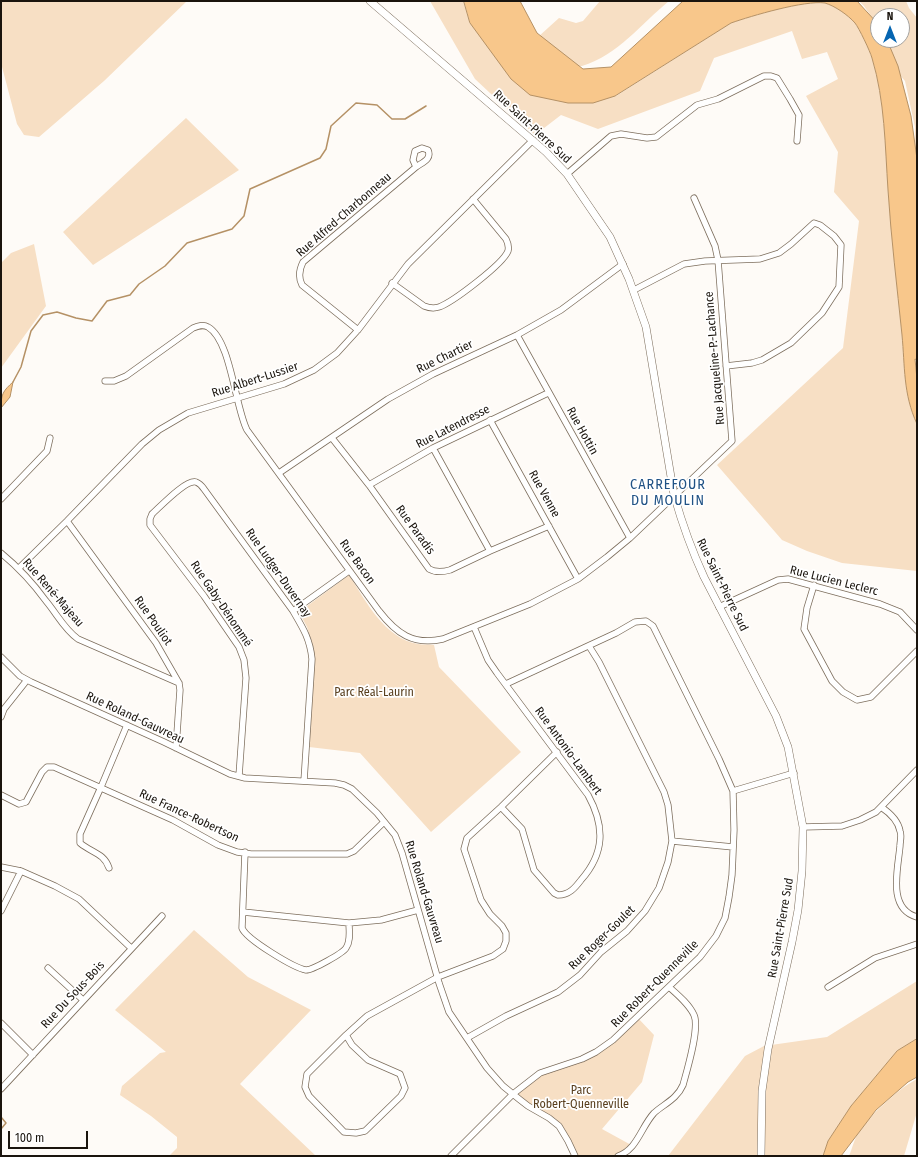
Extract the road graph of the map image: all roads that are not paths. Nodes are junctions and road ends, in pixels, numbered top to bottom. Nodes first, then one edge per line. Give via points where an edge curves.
1 (370, 1) edge
2 (533, 140) junction
3 (797, 141) dead end
4 (416, 167) dead end
5 (567, 174) junction
6 (694, 198) dead end
7 (473, 199) junction
8 (718, 260) junction
9 (623, 264) junction
10 (392, 283) junction
11 (634, 290) junction
12 (358, 330) junction
13 (517, 335) junction
14 (726, 366) junction
15 (105, 381) dead end
16 (548, 393) junction
17 (238, 398) junction
18 (490, 420) junction
19 (50, 438) dead end
20 (332, 438) junction
21 (433, 448) junction
22 (279, 473) junction
23 (200, 484) joint
24 (369, 485) junction
25 (674, 495) junction
26 (1, 499) edge
27 (67, 521) junction
28 (549, 526) junction
29 (630, 538) junction
30 (490, 551) junction
31 (1, 553) edge
32 (19, 568) junction
33 (349, 570) junction
34 (578, 579) junction
35 (814, 585) junction
36 (719, 607) junction
37 (293, 611) junction
38 (474, 626) junction
39 (917, 630) edge
40 (589, 646) junction
41 (917, 652) edge
42 (1, 657) edge
43 (27, 680) junction
44 (179, 683) junction
45 (506, 684) junction
46 (1, 717) edge
47 (126, 725) junction
48 (176, 748) junction
49 (557, 752) junction
50 (917, 770) edge
51 (794, 773) junction
52 (239, 776) junction
53 (304, 782) junction
54 (101, 787) junction
55 (733, 791) junction
56 (1, 795) edge
57 (501, 807) junction
58 (881, 807) junction
59 (384, 822) junction
60 (803, 827) junction
61 (672, 841) junction
62 (733, 847) junction
63 (245, 852) junction
64 (1, 867) edge
65 (109, 868) dead end
66 (21, 871) junction
67 (418, 910) junction
68 (1, 911) edge
69 (243, 912) junction
70 (162, 916) dead end
71 (917, 918) edge
72 (349, 923) junction
73 (917, 944) edge
74 (131, 948) junction
75 (48, 968) dead end
76 (438, 977) junction
77 (669, 987) junction
78 (828, 987) dead end
79 (83, 1000) junction
80 (1, 1023) edge
81 (346, 1035) junction
82 (467, 1038) junction
83 (33, 1055) junction
84 (1, 1089) edge
85 (513, 1094) junction
86 (451, 1156) edge
87 (575, 1156) edge
88 (618, 1156) edge
89 (761, 1156) edge

1 - 2 street, Rue Saint-Pierre Sud
2 - 5 street, Rue Saint-Pierre Sud
2 - 7 street, Rue Albert-Lussier
3 - 5 street via 799,115 777,78 764,76 718,99 697,105 656,137 621,134 610,136
4 - 12 street, Rue Alfred-Charbonneau via 300,267 302,285
5 - 9 street, Rue Saint-Pierre Sud via 610,237
6 - 8 street, Rue Jacqueline-P.-Lachance via 715,246
7 - 10 street, Rue Albert-Lussier
7 - 10 street via 506,239 508,251 502,260 439,307 424,306
8 - 11 street via 684,264
8 - 14 street, Rue Jacqueline-P.-Lachance
8 - 14 street via 760,259 778,253 814,223 834,236 841,245 839,287 822,314 791,343 773,355 752,363
9 - 11 street, Rue Saint-Pierre Sud
9 - 13 street, Rue Chartier via 561,310
10 - 12 street, Rue Albert-Lussier
11 - 25 street, Rue Saint-Pierre Sud via 646,327
12 - 17 street, Rue Albert-Lussier via 337,353 313,371 284,384
13 - 16 street, Rue Hottin
13 - 20 street, Rue Chartier via 433,374 388,399
14 - 25 street, Rue Jacqueline-P.-Lachance via 732,441
15 - 17 street, Rue Bacon via 114,381 126,376 200,325 208,327 220,341
16 - 18 street, Rue Latendresse
16 - 29 street, Rue Hottin
17 - 22 street, Rue Bacon via 247,430
17 - 27 street, Rue Albert-Lussier via 188,413 159,430
18 - 21 street, Rue Latendresse
18 - 28 street, Rue Venne
19 - 26 street via 47,450
20 - 22 street, Rue Chartier
20 - 24 street, Rue Paradis
21 - 24 street, Rue Latendresse
21 - 30 street
22 - 33 street, Rue Bacon
23 - 37 street, Rue Ludger-Duvernay
23 - 52 street, Rue Gaby-Dénommé via 192,482 180,489 152,514 150,524 204,596 239,647 244,660 246,678
24 - 30 street, Rue Paradis via 429,569 439,572 450,570
25 - 29 street, Rue Bacon
25 - 36 street, Rue Saint-Pierre Sud via 693,554
27 - 32 street, Rue Albert-Lussier
27 - 44 street, Rue Pouliot via 156,643
28 - 30 street, Rue Paradis
28 - 34 street, Rue Venne
29 - 34 street, Rue Bacon
31 - 32 street, Rue René-Majeau
32 - 44 street, Rue René-Majeau via 70,633 78,639
33 - 37 street
33 - 38 street, Rue Bacon via 383,616 400,634 421,641 433,641
34 - 38 street, Rue Bacon via 530,604
35 - 36 street, Rue Lucien Leclerc via 788,579 778,580
35 - 39 street, Rue Lucien Leclerc via 900,612
35 - 41 street via 804,629 832,681 843,692 857,700 871,697
36 - 51 street, Rue Saint-Pierre Sud via 776,716
37 - 53 street, Rue Ludger-Duvernay via 306,632 312,660
38 - 45 street, Rue Antonio-Lambert via 488,660
40 - 45 street
40 - 55 street, Rue Robert-Quenneville via 635,622 646,621 653,626
40 - 61 street, Rue Roger-Goulet via 660,782 668,805
42 - 43 street, Rue Roland-Gauvreau
43 - 46 street via 4,709
43 - 47 street, Rue Roland-Gauvreau
44 - 48 street, Rue Pouliot
45 - 49 street, Rue Antonio-Lambert
47 - 48 street, Rue Roland-Gauvreau
47 - 54 street
48 - 52 street, Rue Roland-Gauvreau
49 - 57 street
49 - 57 street, Rue Antonio-Lambert via 595,807 601,833 600,848 595,861 567,893 554,893 534,870 522,829
50 - 58 street
51 - 55 street
51 - 60 street, Rue Saint-Pierre Sud
52 - 53 street, Rue Roland-Gauvreau
53 - 59 street, Rue Roland-Gauvreau via 344,785 352,789
54 - 56 street, Rue France-Robertson via 54,766 47,767 42,772 26,802 18,804
54 - 63 street, Rue France-Robertson via 173,820 218,845 237,852
54 - 65 street via 80,834 80,843 102,856
55 - 62 street, Rue Robert-Quenneville
57 - 76 street via 467,838 464,849 481,900 502,926 506,941 499,953
58 - 60 street via 870,815 842,826
58 - 71 street via 894,818 901,832 896,894 900,906
59 - 63 street, Rue France-Robertson via 354,851 347,854 293,855
59 - 67 street, Rue Roland-Gauvreau via 395,835 402,853
60 - 89 street, Rue Saint-Pierre Sud via 798,910 768,1049 762,1091
61 - 62 street
61 - 82 street, Rue Roger-Goulet via 659,888 645,912 627,931 558,992 506,1016
62 - 77 street, Rue Robert-Quenneville via 729,897 716,936 700,957
63 - 69 street
64 - 66 street
66 - 68 street
66 - 74 street via 79,899
67 - 72 street via 382,920
67 - 76 street, Rue Roland-Gauvreau
69 - 72 street
69 - 72 street via 242,928 247,935 278,957 307,970 345,949 349,939
70 - 74 street, Rue Du Sous-Bois
73 - 78 street via 875,958
74 - 79 street, Rue Du Sous-Bois
75 - 79 street
76 - 81 street via 367,1016
76 - 82 street, Rue Roland-Gauvreau via 449,1012
77 - 85 street, Rue Robert-Quenneville via 613,1040 596,1052 540,1073
77 - 88 street via 692,1010 696,1019 696,1030 683,1085 679,1094 648,1120 633,1146 625,1154
79 - 83 street, Rue Du Sous-Bois
80 - 83 street
81 - 81 street via 307,1074 305,1087 309,1096 344,1132 356,1133 365,1131 401,1096 404,1088 400,1074 368,1060 352,1045
82 - 85 street, Rue Roland-Gauvreau via 487,1068
83 - 84 street, Rue Du Sous-Bois
85 - 86 street, Rue Robert-Quenneville
85 - 87 street, Rue Roland-Gauvreau via 559,1126

